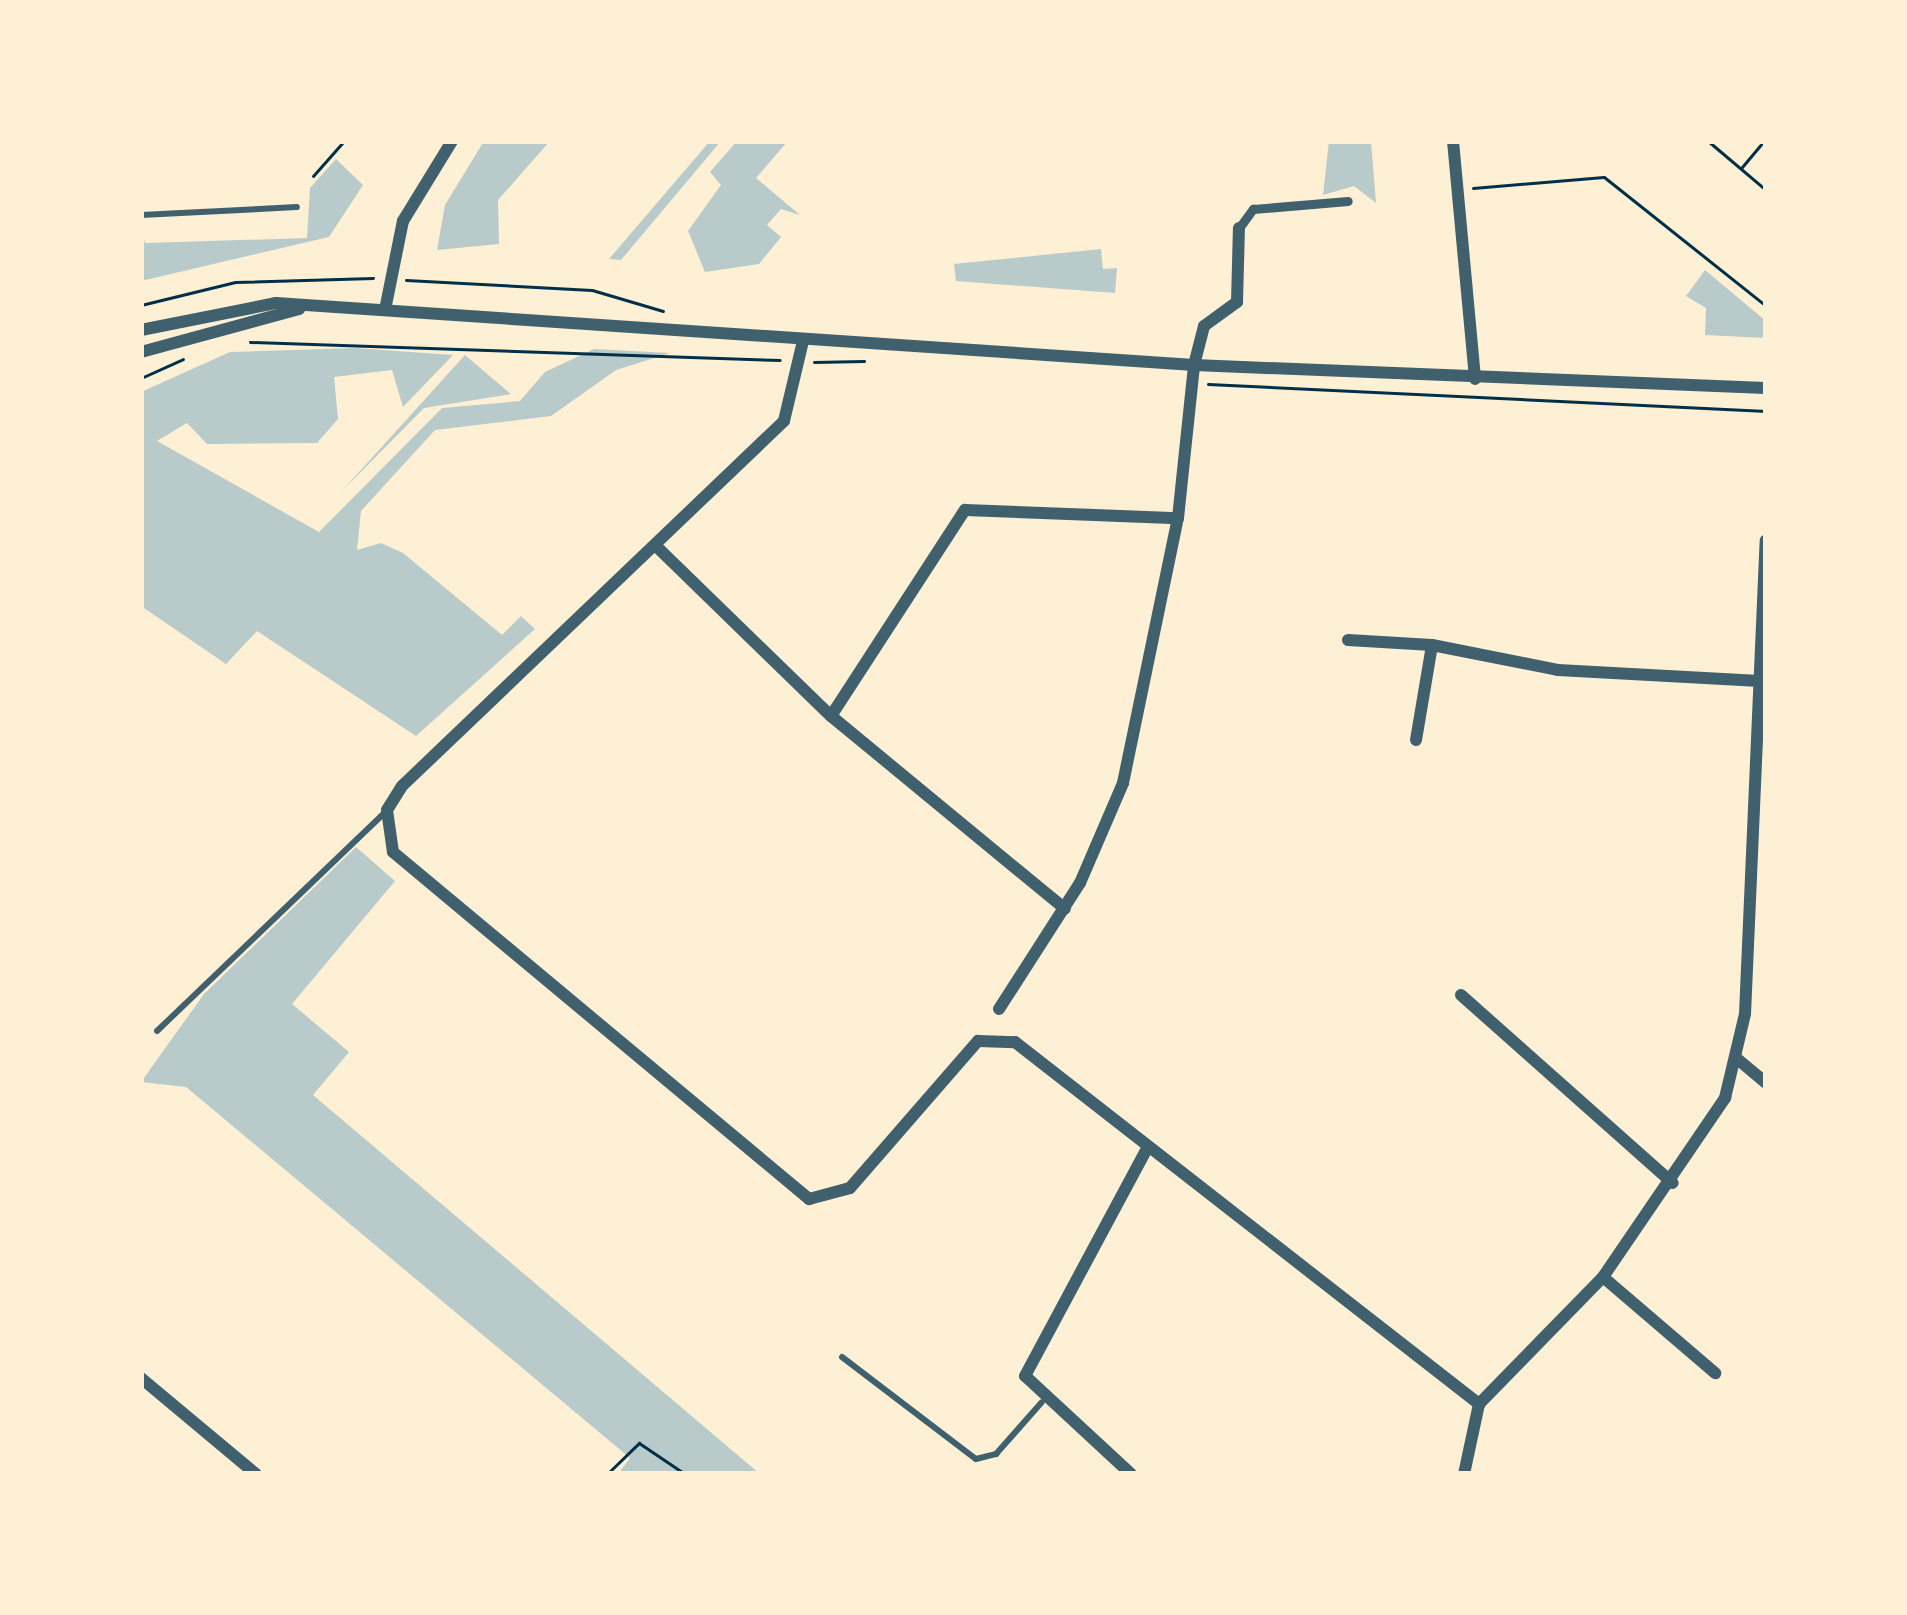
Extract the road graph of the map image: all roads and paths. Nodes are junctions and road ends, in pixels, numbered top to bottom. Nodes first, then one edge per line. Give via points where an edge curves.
1 (344, 141) edge
2 (452, 141) edge
3 (1453, 141) edge
4 (1708, 141) edge
5 (1764, 141) edge
6 (1741, 168) junction
7 (314, 176) dead end
8 (1459, 190) junction
9 (1766, 190) edge
10 (1348, 201) dead end
11 (297, 207) dead end
12 (141, 215) edge
13 (1239, 228) joint
14 (387, 279) junction
15 (577, 290) dead end
16 (141, 305) edge
17 (1766, 306) edge
18 (299, 309) junction
19 (385, 310) junction
20 (141, 330) edge
21 (803, 341) junction
22 (243, 342) dead end
23 (141, 352) edge
24 (202, 354) dead end
25 (875, 359) dead end
26 (802, 361) junction
27 (1194, 365) junction
28 (141, 378) edge
29 (1475, 380) junction
30 (1192, 382) junction
31 (1766, 388) edge
32 (1766, 412) edge
33 (1178, 518) junction
34 (1766, 540) edge
35 (656, 546) junction
36 (1348, 640) dead end
37 (1432, 645) junction
38 (1760, 681) junction
39 (830, 716) junction
40 (1416, 740) dead end
41 (1763, 767) edge
42 (387, 810) junction
43 (1065, 909) junction
44 (1749, 945) junction
45 (1766, 959) edge
46 (1462, 995) dead end
47 (999, 1009) dead end
48 (157, 1031) dead end
49 (1735, 1057) junction
50 (1766, 1083) edge
51 (1148, 1147) junction
52 (1673, 1183) junction
53 (1603, 1277) junction
54 (842, 1357) dead end
55 (1715, 1373) dead end
56 (141, 1378) edge
57 (1042, 1402) junction
58 (1479, 1404) junction
59 (256, 1474) edge
60 (607, 1474) edge
61 (685, 1474) edge
62 (1131, 1474) edge
63 (1464, 1474) edge

1 - 7 path
2 - 14 street via 403,221
3 - 8 street
4 - 6 path
5 - 6 path
6 - 9 path
8 - 17 path via 1604,177
8 - 29 street
10 - 13 street via 1253,208
11 - 12 lane
13 - 27 street via 1237,302 1204,326
14 - 15 path
14 - 16 path via 277,278
14 - 19 street
18 - 19 street
18 - 20 street via 240,306
18 - 23 street
19 - 21 street
21 - 26 street
21 - 27 street
22 - 26 path
24 - 28 path
25 - 26 path
26 - 35 street via 784,421
27 - 29 street
27 - 30 street
29 - 31 street
30 - 32 path
30 - 33 street
33 - 39 street via 965,510
33 - 43 street via 1123,783
34 - 38 street
35 - 39 street
35 - 42 street
36 - 37 street
37 - 38 street via 1558,670
37 - 40 street
38 - 41 street
39 - 43 street
41 - 44 street
42 - 48 lane
42 - 51 street via 390,844 410,874 808,1199 850,1188 989,1035 1015,1042
43 - 47 street
44 - 45 street
44 - 49 street
46 - 52 street
49 - 50 street
49 - 52 street via 1725,1098
51 - 57 street via 1029,1353 1025,1376
51 - 58 street
52 - 53 street
53 - 55 street
53 - 58 street
54 - 57 lane via 976,1459 1003,1448
56 - 59 street
57 - 62 street
58 - 63 street
60 - 61 path via 639,1443

